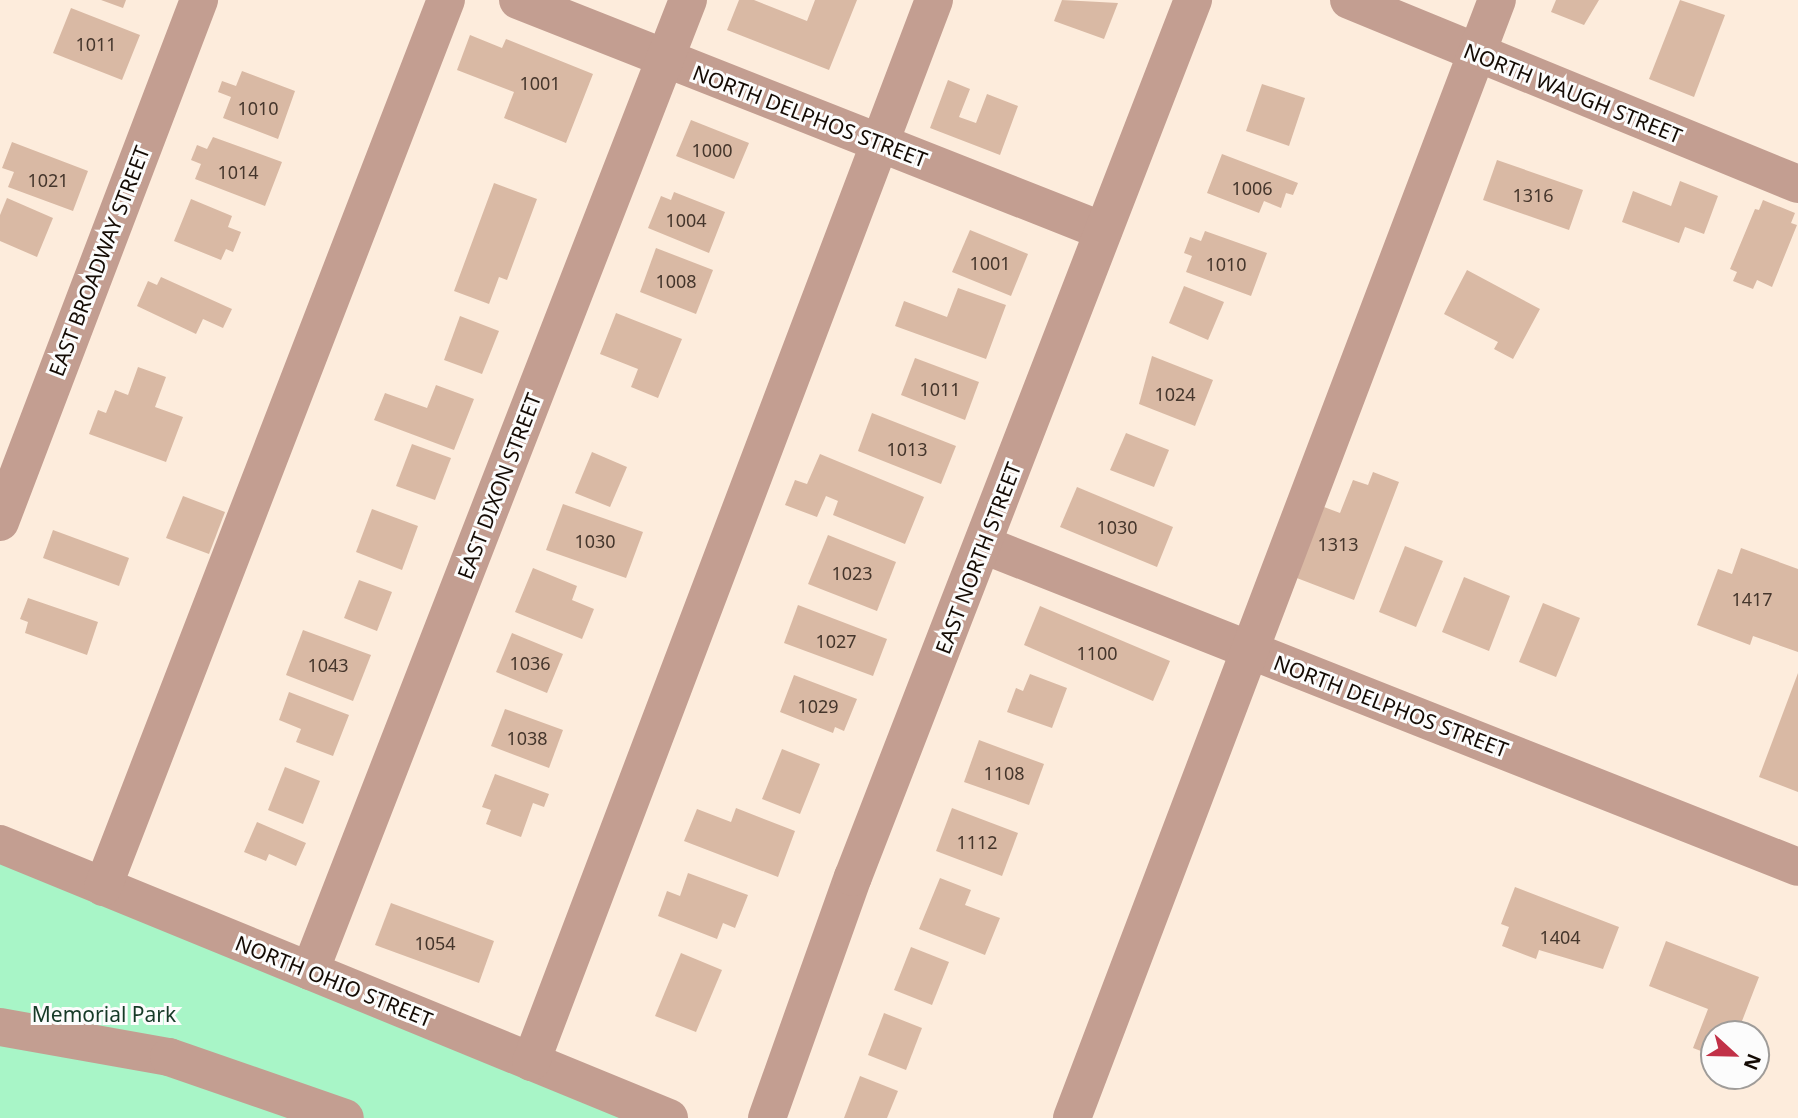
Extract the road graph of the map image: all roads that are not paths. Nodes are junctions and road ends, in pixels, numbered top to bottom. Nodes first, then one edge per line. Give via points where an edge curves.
1 (199, 0) edge
2 (446, 0) edge
3 (518, 0) edge
4 (688, 0) edge
5 (934, 0) edge
6 (1193, 0) edge
7 (1349, 0) edge
8 (1497, 0) edge
9 (1475, 53) junction
10 (665, 59) junction
11 (879, 142) junction
12 (1798, 184) edge
13 (1103, 231) junction
14 (0, 522) edge
15 (984, 545) junction
16 (1248, 650) junction
17 (0, 844) edge
18 (1798, 867) edge
19 (103, 887) junction
20 (310, 971) junction
21 (0, 1027) edge
22 (531, 1062) junction
23 (345, 1118) edge
24 (668, 1118) edge
25 (767, 1118) edge
26 (1072, 1118) edge

1 - 14 street, EAST BROADWAY STREET
2 - 19 street
3 - 10 street, NORTH DELPHOS STREET
4 - 10 street, EAST DIXON STREET
5 - 11 street
6 - 13 street, EAST NORTH STREET
7 - 9 street, NORTH WAUGH STREET
8 - 9 street
9 - 12 street, NORTH WAUGH STREET
9 - 16 street
10 - 11 street, NORTH DELPHOS STREET
10 - 20 street, EAST DIXON STREET
11 - 13 street, NORTH DELPHOS STREET
11 - 22 street
13 - 15 street, EAST NORTH STREET
15 - 16 street, NORTH DELPHOS STREET
15 - 25 street, EAST NORTH STREET via 853,877
16 - 18 street, NORTH DELPHOS STREET
16 - 26 street
17 - 19 street, NORTH OHIO STREET
19 - 20 street, NORTH OHIO STREET
20 - 22 street, NORTH OHIO STREET
21 - 23 street via 169,1057
22 - 24 street, NORTH OHIO STREET

